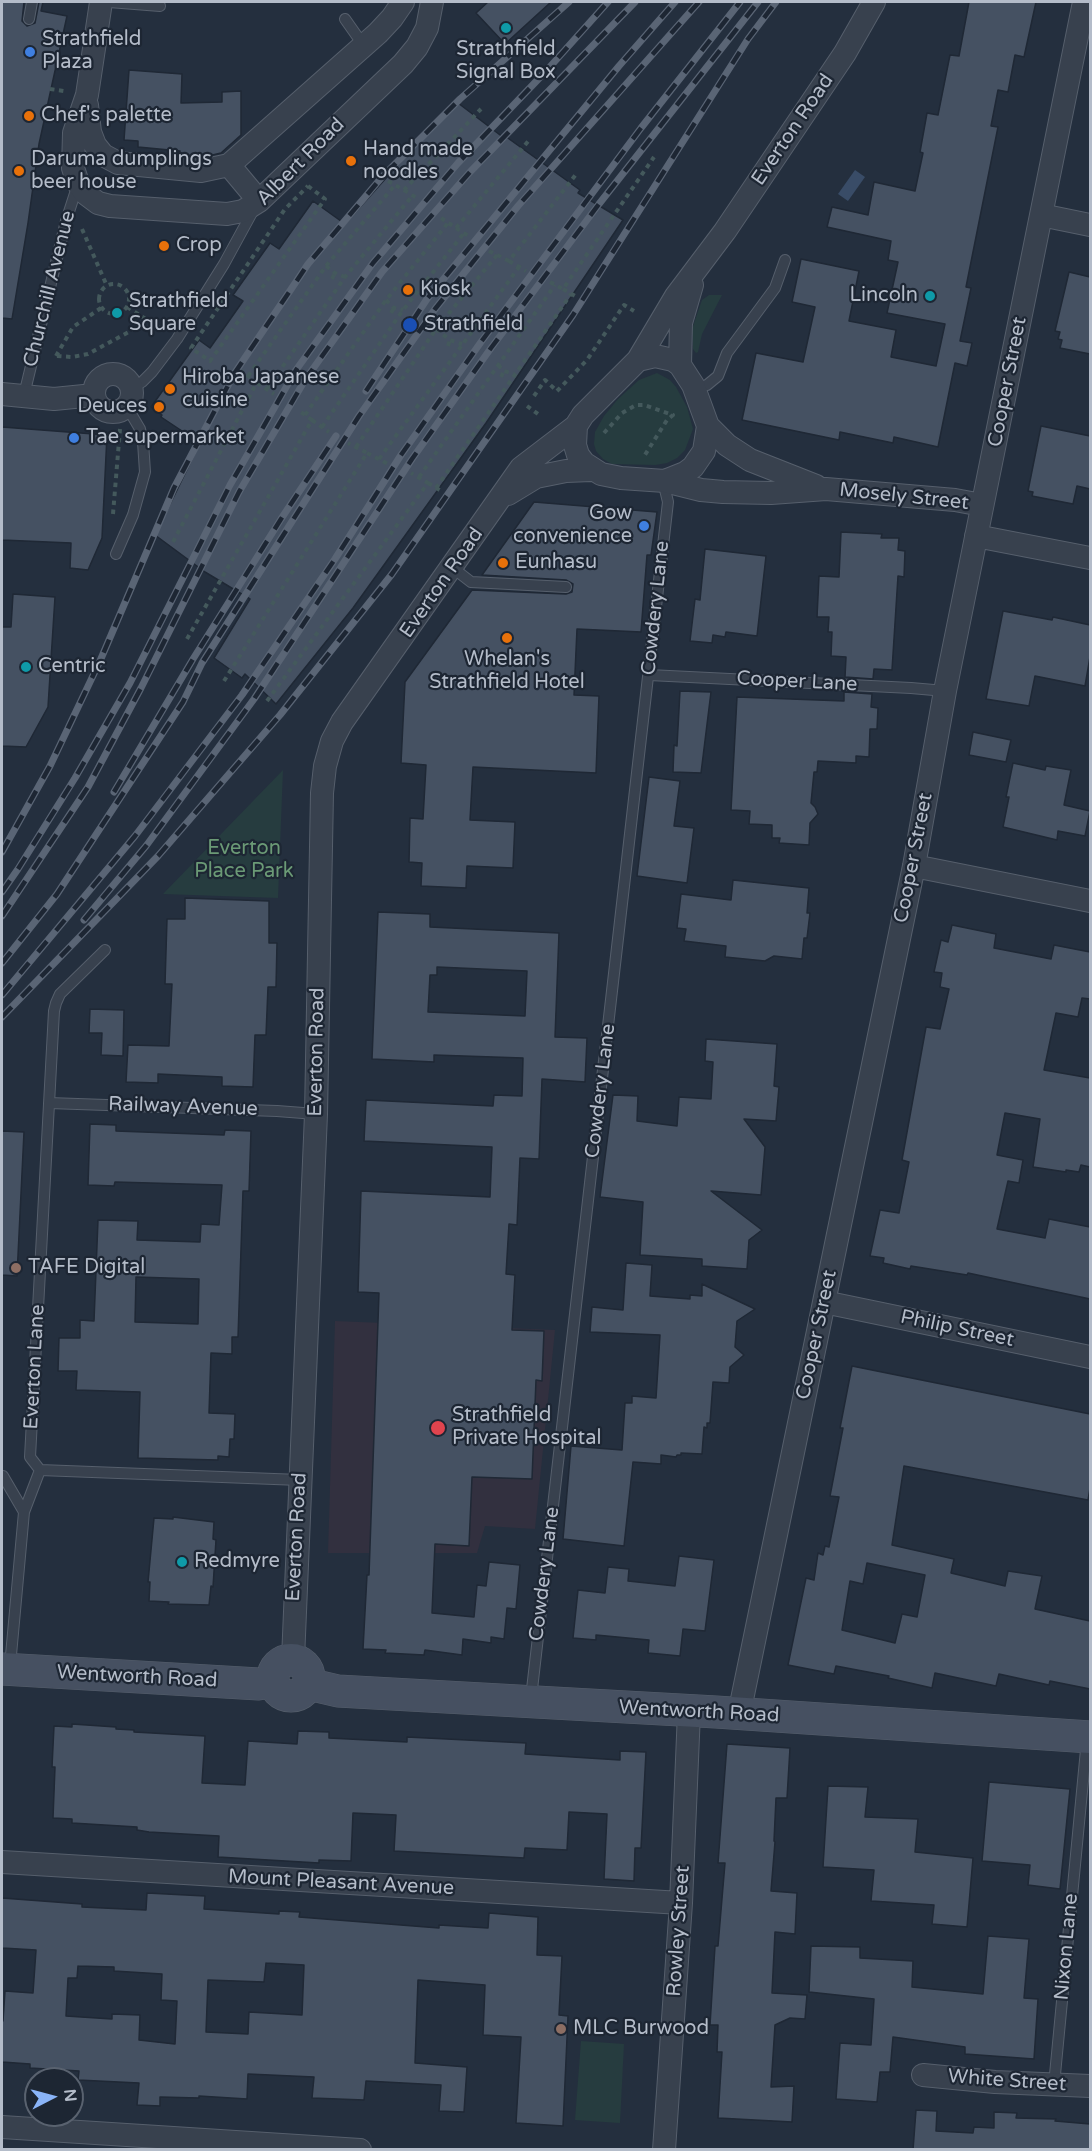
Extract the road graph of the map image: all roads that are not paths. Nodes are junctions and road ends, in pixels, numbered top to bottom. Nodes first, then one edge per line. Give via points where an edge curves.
1 (32, 2) edge
2 (101, 2) edge
3 (109, 2) edge
4 (403, 2) edge
5 (432, 2) edge
6 (874, 2) edge
7 (1084, 2) edge
8 (160, 6) dead end
9 (29, 19) dead end
10 (345, 20) dead end
11 (364, 46) junction
12 (78, 93) junction
13 (229, 165) junction
14 (78, 183) junction
15 (259, 201) junction
16 (1041, 215) junction
17 (1090, 225) edge
18 (707, 257) junction
19 (785, 260) dead end
20 (638, 360) junction
21 (680, 365) junction
22 (694, 389) junction
23 (13, 395) edge
24 (94, 395) junction
25 (130, 397) junction
26 (576, 426) junction
27 (708, 426) junction
28 (591, 470) junction
29 (664, 481) junction
30 (826, 489) junction
31 (502, 498) junction
32 (982, 505) junction
33 (976, 536) junction
34 (116, 554) dead end
35 (1090, 558) edge
36 (453, 568) junction
37 (566, 587) dead end
38 (649, 675) junction
39 (945, 691) junction
40 (914, 866) junction
41 (1090, 901) edge
42 (105, 950) dead end
43 (48, 1103) junction
44 (316, 1114) junction
45 (824, 1302) junction
46 (1090, 1357) edge
47 (40, 1470) junction
48 (2, 1476) edge
49 (300, 1480) junction
50 (24, 1512) junction
51 (5, 1670) edge
52 (291, 1675) junction
53 (531, 1702) junction
54 (689, 1712) junction
55 (739, 1714) junction
56 (1089, 1737) edge
57 (2, 1862) edge
58 (681, 1903) junction
59 (923, 2075) dead end
60 (1054, 2085) junction
61 (1090, 2086) edge
62 (2, 2127) edge
63 (360, 2150) edge
64 (664, 2150) edge

1 - 9 lane
2 - 12 street
3 - 8 lane
4 - 11 street
5 - 15 street, Albert Road via 427,28 403,64
6 - 18 street, Everton Road via 845,53
7 - 16 street, Cooper Street
10 - 11 lane
11 - 13 street
12 - 13 street via 95,144 103,155 118,163 201,171
12 - 14 street via 74,168
13 - 15 street
14 - 15 street via 98,203 110,206 227,214 243,211
14 - 23 lane, Churchill Avenue
15 - 25 lane, Albert Road via 177,339
16 - 17 street
16 - 32 street, Cooper Street
18 - 20 street via 676,296
18 - 21 street via 685,305
19 - 22 lane via 775,288 727,353 718,376
20 - 21 street via 656,356
20 - 26 street
21 - 22 street
22 - 27 street
23 - 24 street via 69,399
24 - 25 street via 104,411 116,413
24 - 25 street via 97,383 112,374 124,377
25 - 34 lane via 143,442 145,472 134,515
26 - 28 street via 578,455
26 - 31 street, Everton Road via 521,468
27 - 29 street via 700,458 685,473
27 - 30 street, Mosely Street via 750,460
28 - 29 street via 610,476
28 - 31 street via 536,477
29 - 30 street, Mosely Street via 733,493
29 - 38 lane, Cowdery Lane via 668,502
30 - 32 street, Mosely Street
31 - 36 street, Everton Road
32 - 33 street, Cooper Street
33 - 35 street, Mosely Street
33 - 39 street, Cooper Street
36 - 37 lane via 471,582
36 - 44 street, Everton Road via 342,722 325,766
38 - 39 lane, Cooper Lane
38 - 53 lane, Cowdery Lane
39 - 40 street, Cooper Street
40 - 41 street
40 - 45 street, Cooper Street
42 - 43 lane, Everton Lane via 68,985 56,1003
43 - 44 lane, Railway Avenue
43 - 47 lane, Everton Lane via 30,1456
44 - 49 street, Everton Road
45 - 46 street, Philip Street
45 - 55 street, Cooper Street
47 - 49 lane
47 - 50 lane
48 - 50 lane
49 - 52 street, Everton Road
50 - 51 lane
51 - 52 street, Wentworth Road via 259,1684
52 - 53 street, Wentworth Road via 338,1691
53 - 54 street, Wentworth Road
54 - 55 street, Wentworth Road
54 - 58 street, Rowley Street
55 - 56 street, Wentworth Road
56 - 60 lane, Nixon Lane
57 - 58 street, Mount Pleasant Avenue
58 - 64 street, Rowley Street
59 - 60 street, White Street
60 - 61 street, White Street
62 - 63 street

